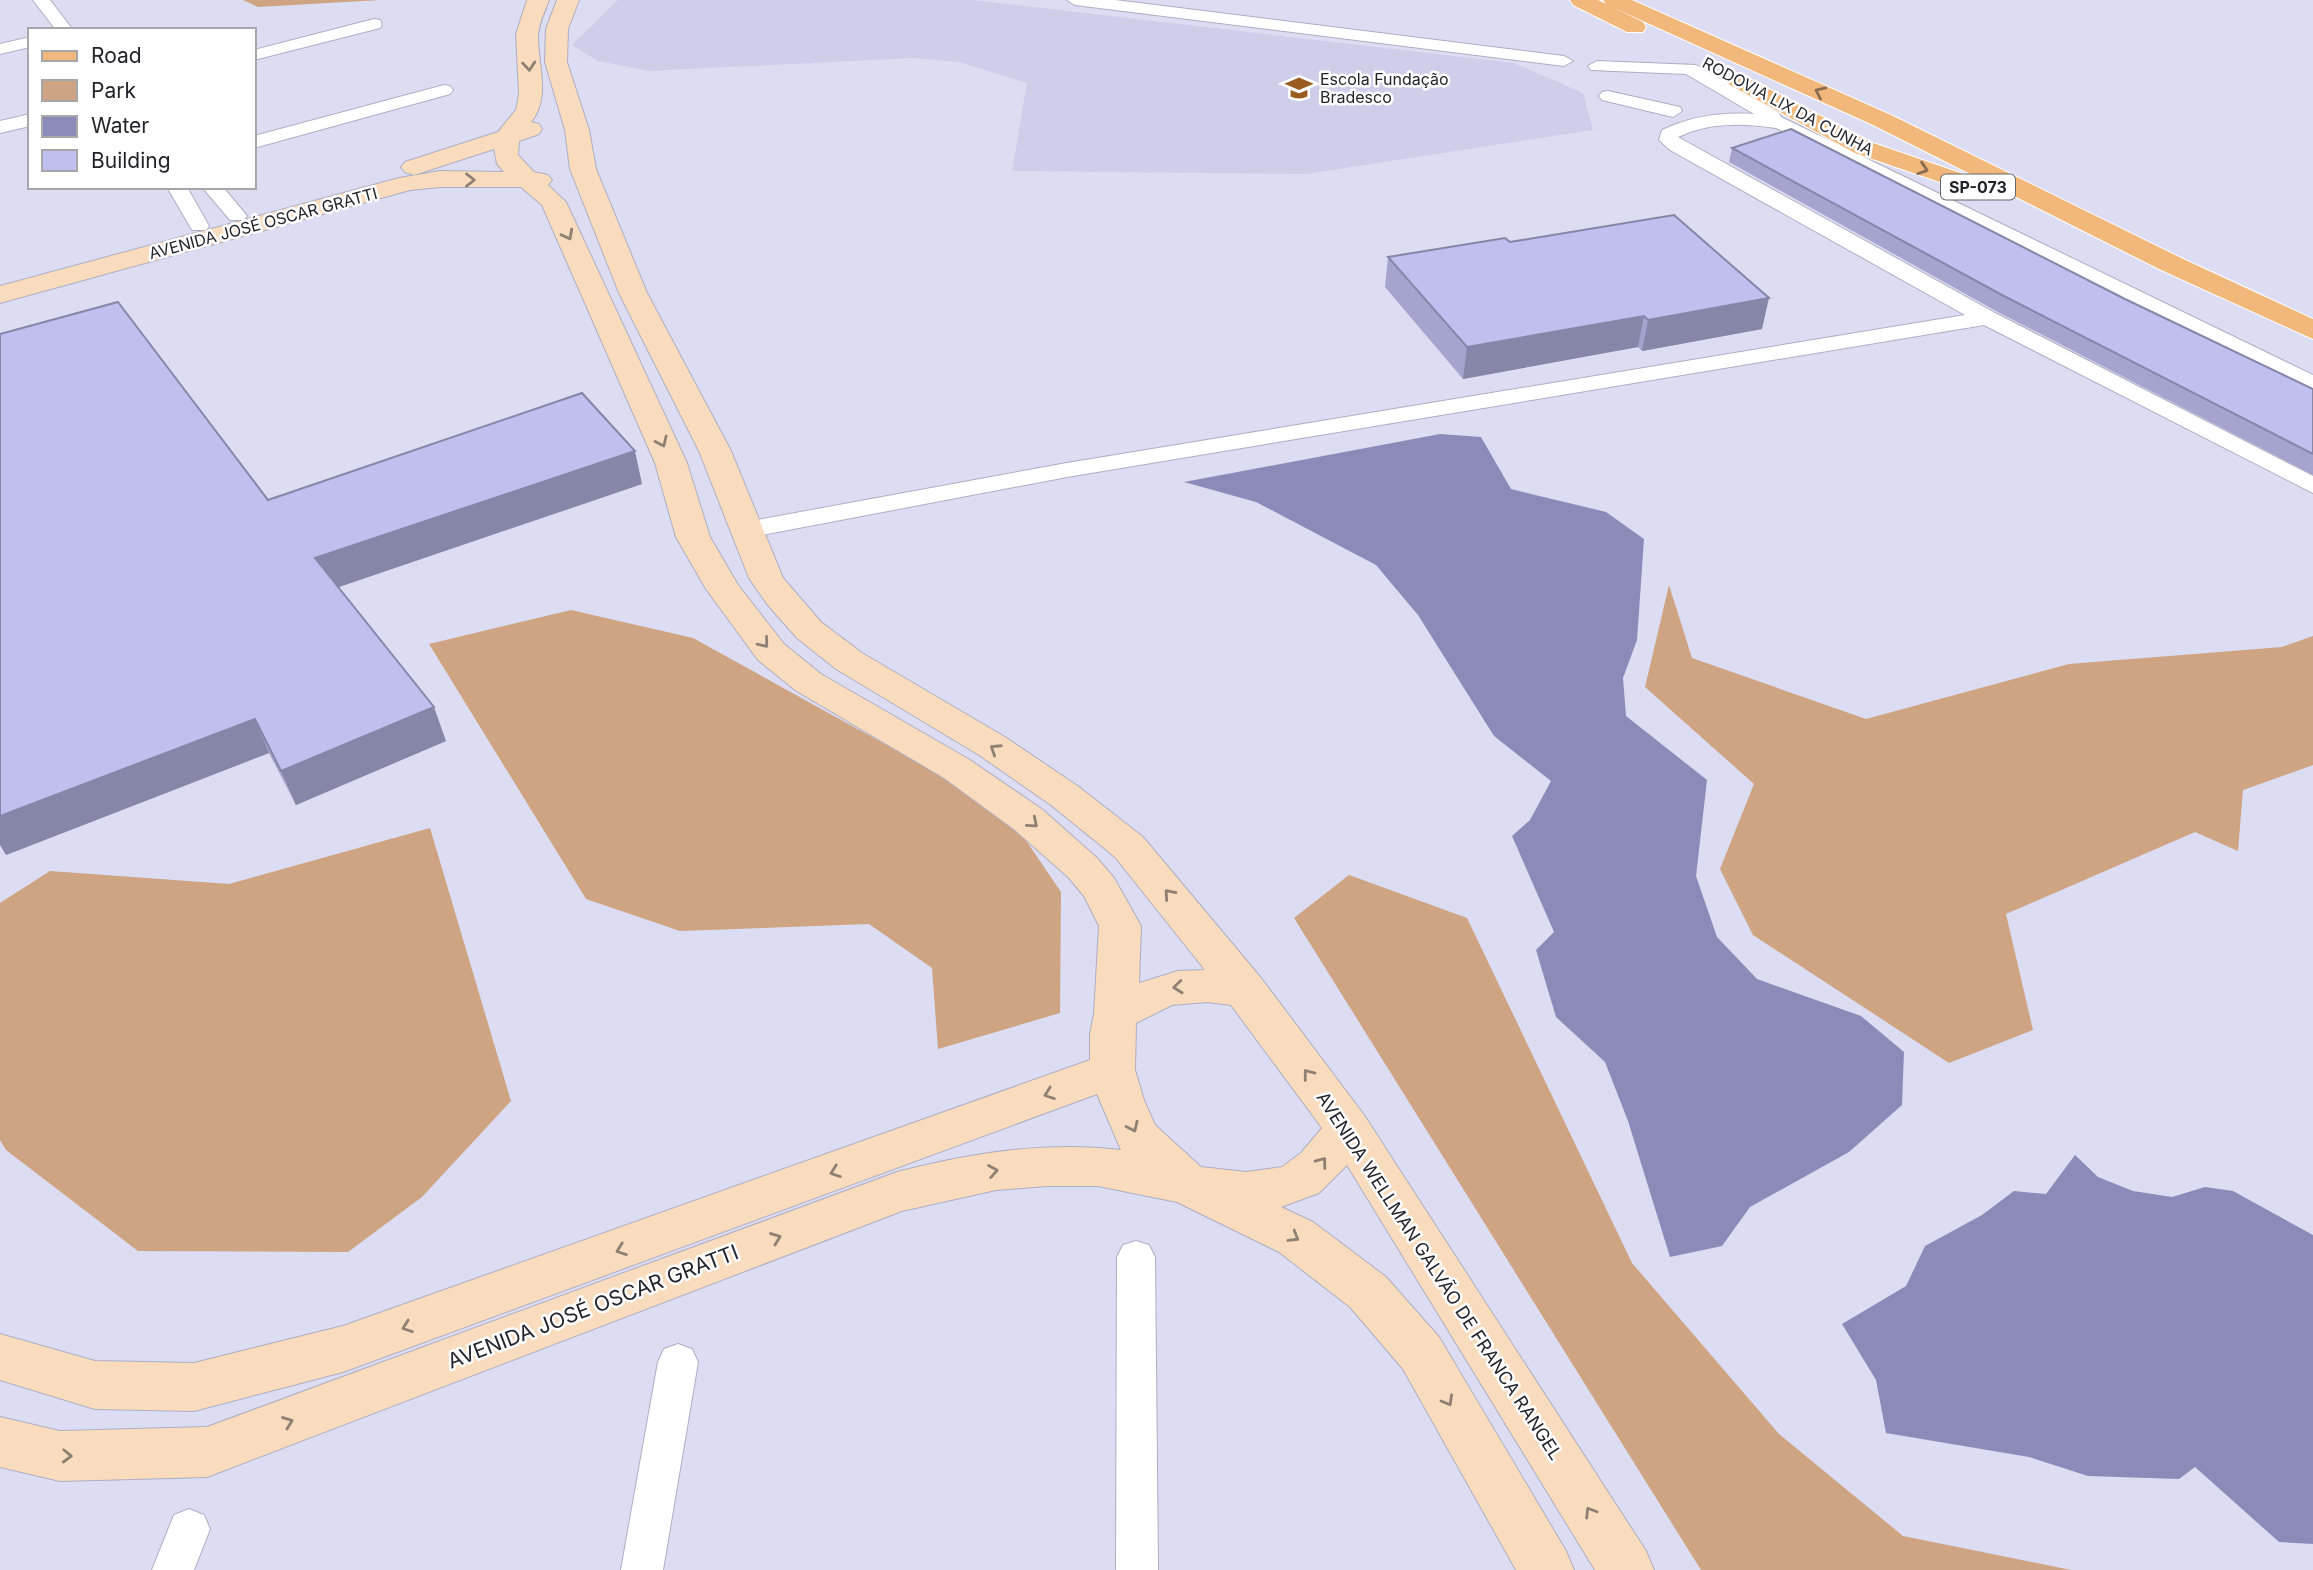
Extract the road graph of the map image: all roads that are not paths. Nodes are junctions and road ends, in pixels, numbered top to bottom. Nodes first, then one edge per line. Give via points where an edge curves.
1 (41, 0) edge
2 (538, 0) edge
3 (568, 0) edge
4 (1075, 0) edge
5 (1581, 0) edge
6 (1614, 0) edge
7 (374, 24) dead end
8 (63, 28) edge
9 (28, 42) edge
10 (0, 49) edge
11 (256, 54) edge
12 (1693, 63) junction
13 (1597, 66) junction
14 (1570, 73) junction
15 (1720, 86) junction
16 (444, 90) dead end
17 (1759, 91) junction
18 (1608, 96) dead end
19 (1673, 111) dead end
20 (28, 120) edge
21 (1882, 120) junction
22 (1781, 122) junction
23 (0, 127) edge
24 (577, 130) junction
25 (1838, 134) junction
26 (507, 136) junction
27 (256, 141) edge
28 (583, 169) junction
29 (530, 180) junction
30 (178, 189) edge
31 (214, 189) edge
32 (237, 216) junction
33 (199, 226) junction
34 (2120, 238) junction
35 (0, 279) edge
36 (0, 295) edge
37 (1987, 318) junction
38 (2313, 330) edge
39 (2313, 383) edge
40 (2313, 486) edge
41 (746, 530) junction
42 (1246, 990) junction
43 (1116, 1014) junction
44 (1113, 1070) junction
45 (1348, 1128) junction
46 (1189, 1185) junction
47 (1136, 1257) dead end
48 (0, 1357) edge
49 (678, 1362) dead end
50 (0, 1442) edge
51 (189, 1529) dead end
52 (173, 1570) edge
53 (642, 1570) edge
54 (1137, 1570) edge
55 (1546, 1570) edge
56 (1626, 1570) edge

1 - 8 street
2 -> 26 main road via 527,34 528,111
3 - 24 main road, AVENIDA WELLMAN GALVÃO DE FRANCA RANGEL via 554,46
4 - 14 street
5 - 12 main road, RODOVIA LIX DA CUNHA / SP-073
21 -> 6 main road, RODOVIA LIX DA CUNHA / SP-073
7 - 11 street
9 - 10 street
12 - 13 street
12 - 15 street
12 - 17 main road, RODOVIA LIX DA CUNHA / SP-073
13 - 14 street via 1580,60
13 - 14 street via 1600,74
15 - 17 street
15 - 22 street
16 - 27 street
17 - 25 main road, RODOVIA LIX DA CUNHA / SP-073
18 - 19 street
20 - 23 street
21 - 25 main road via 1871,134
21 - 34 main road, RODOVIA LIX DA CUNHA / SP-073
22 - 37 street via 1730,118 1677,130 1668,140
22 - 39 street
24 - 26 main road, AVENIDA JOSÉ OSCAR GRATTI via 545,127
24 - 28 main road, AVENIDA WELLMAN GALVÃO DE FRANCA RANGEL
25 -> 34 main road, RODOVIA LIX DA CUNHA / SP-073 via 1890,158
26 - 29 main road via 510,164
26 - 32 main road, AVENIDA JOSÉ OSCAR GRATTI via 460,154
28 - 29 main road, AVENIDA JOSÉ OSCAR GRATTI via 558,178
28 - 41 main road, AVENIDA WELLMAN GALVÃO DE FRANCA RANGEL via 633,293 715,451
36 -> 29 main road, AVENIDA JOSÉ OSCAR GRATTI via 408,183
29 -> 43 main road via 553,202 671,463 693,537 739,612 771,652 808,681 957,769 1029,820 1083,868 1100,888 1120,926
30 - 33 street
31 - 32 street
32 - 33 main road, AVENIDA JOSÉ OSCAR GRATTI
33 - 35 main road, AVENIDA JOSÉ OSCAR GRATTI
34 - 38 main road, RODOVIA LIX DA CUNHA / SP-073
37 - 40 street
37 - 41 street via 1067,470
42 -> 41 main road, AVENIDA WELLMAN GALVÃO DE FRANCA RANGEL via 1129,847 992,746 849,661 809,630 766,578
42 -> 43 main road via 1168,987
45 -> 42 main road, AVENIDA WELLMAN GALVÃO DE FRANCA RANGEL
43 - 44 main road
44 -> 46 main road via 1137,1137
44 -> 48 main road via 331,1353 194,1387 95,1385
46 -> 45 main road via 1269,1190 1293,1184 1315,1171
56 -> 45 main road, AVENIDA WELLMAN GALVÃO DE FRANCA RANGEL
50 -> 46 main road, AVENIDA JOSÉ OSCAR GRATTI via 60,1457 207,1452 897,1192 941,1180 1003,1169 1101,1167
46 -> 55 main road via 1296,1237 1368,1292 1421,1353
47 - 54 street
49 - 53 street
51 - 52 street

